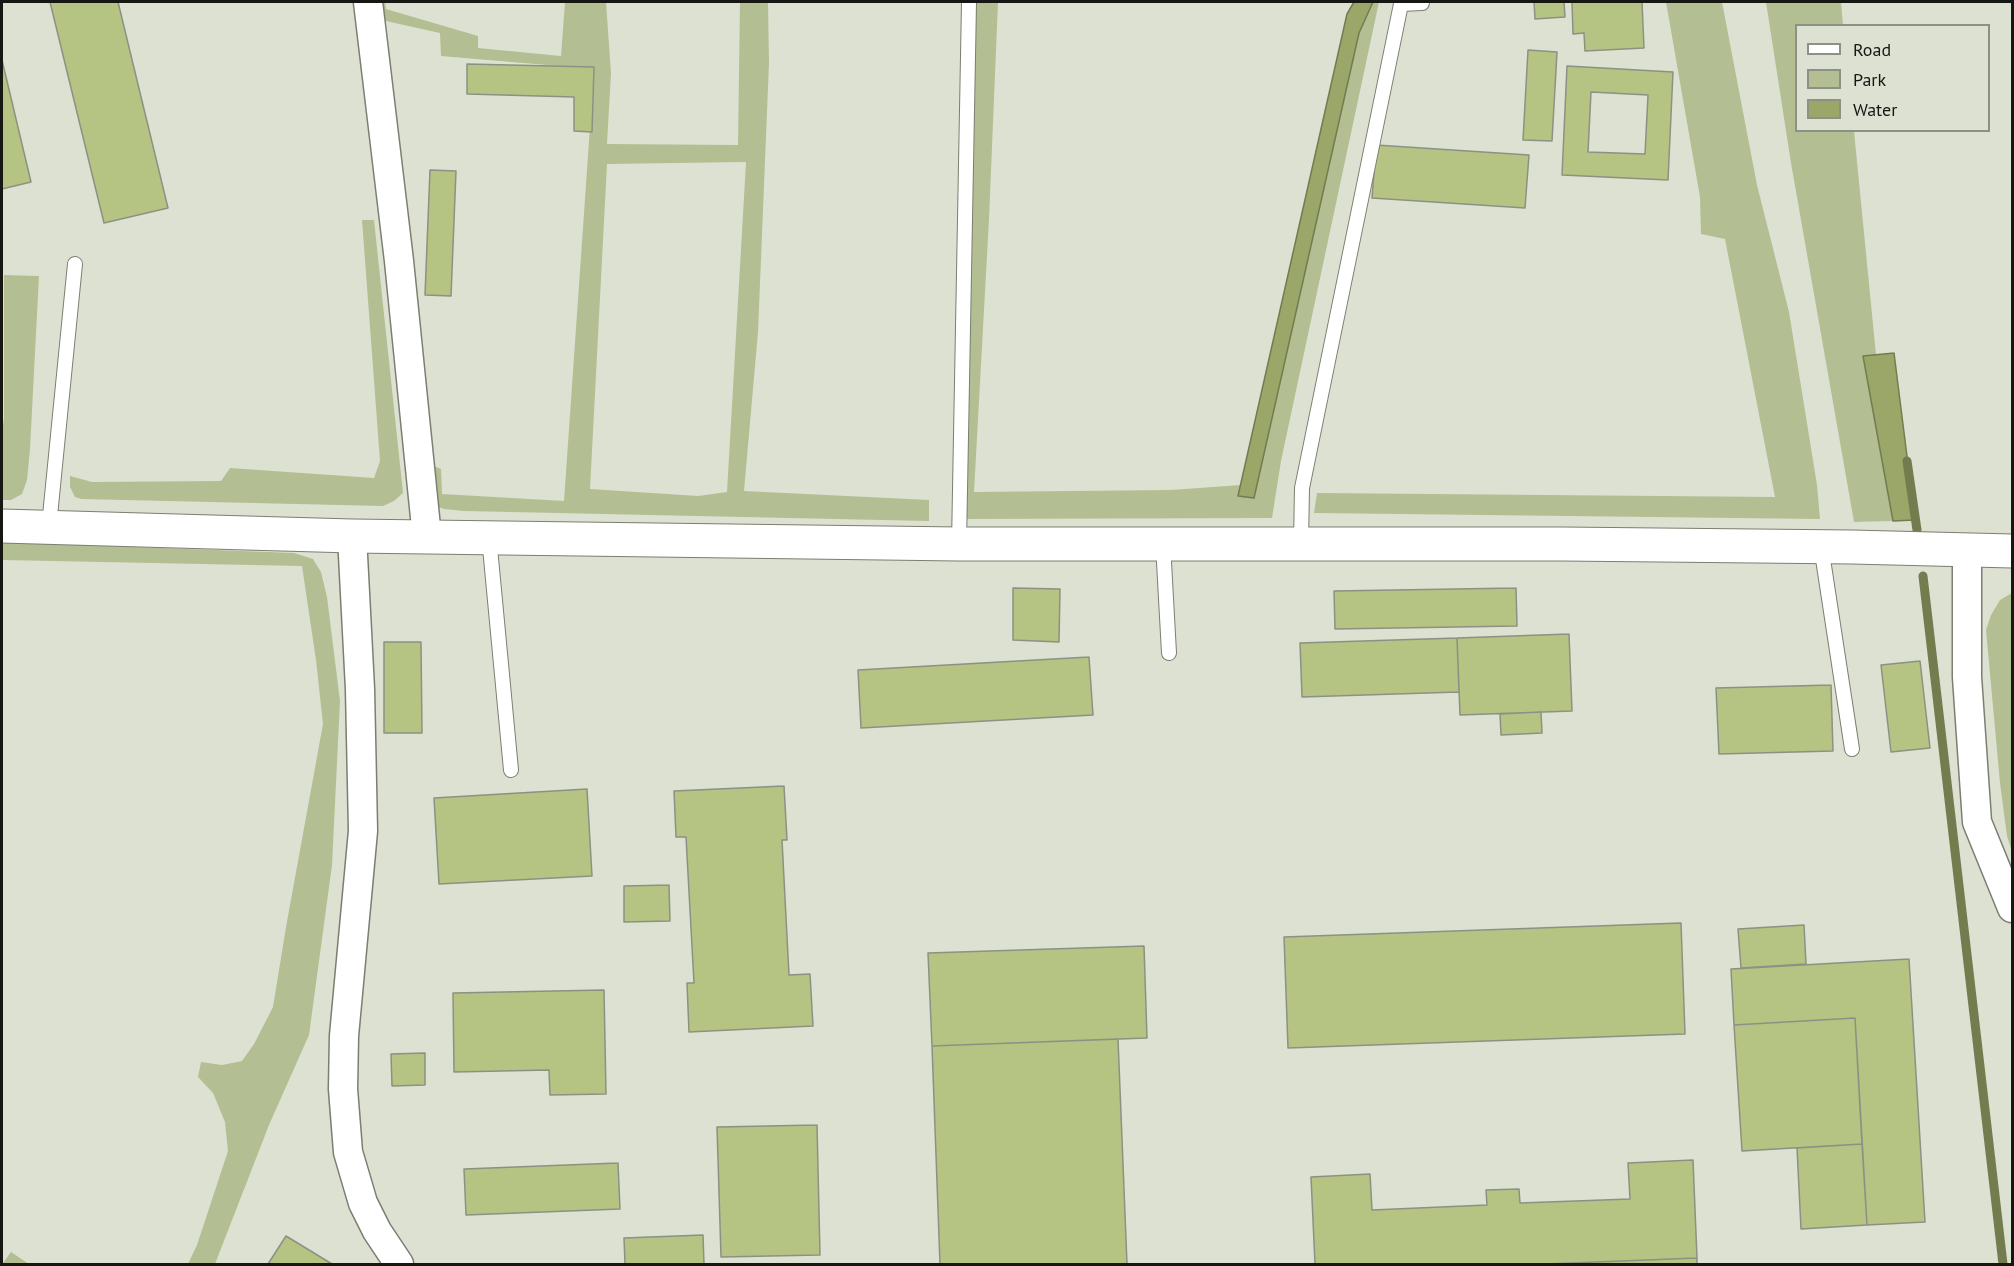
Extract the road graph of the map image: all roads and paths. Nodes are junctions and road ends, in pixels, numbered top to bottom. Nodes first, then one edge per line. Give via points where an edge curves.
1 (368, 2) edge
2 (969, 2) edge
3 (1422, 3) edge
4 (75, 264) dead end
5 (2, 526) edge
6 (49, 526) junction
7 (352, 536) junction
8 (427, 537) junction
9 (489, 537) junction
10 (1301, 542) junction
11 (959, 544) junction
12 (1163, 544) junction
13 (1821, 546) junction
14 (1967, 550) junction
15 (2013, 551) edge
16 (1168, 653) dead end
17 (1852, 749) dead end
18 (512, 770) dead end
19 (2013, 908) edge
20 (399, 1264) edge

1 - 8 street
2 - 11 lane
3 - 10 lane via 1401,4 1302,488
4 - 6 lane
5 - 6 street
6 - 7 street
7 - 8 street
7 - 20 street via 363,831 344,1036 343,1089 348,1152 363,1203
8 - 9 street
9 - 11 street
9 - 18 lane
10 - 12 street
10 - 13 street
11 - 12 street
12 - 16 lane
13 - 14 street
13 - 17 lane
14 - 15 street
14 - 19 street via 1967,677 1977,822

